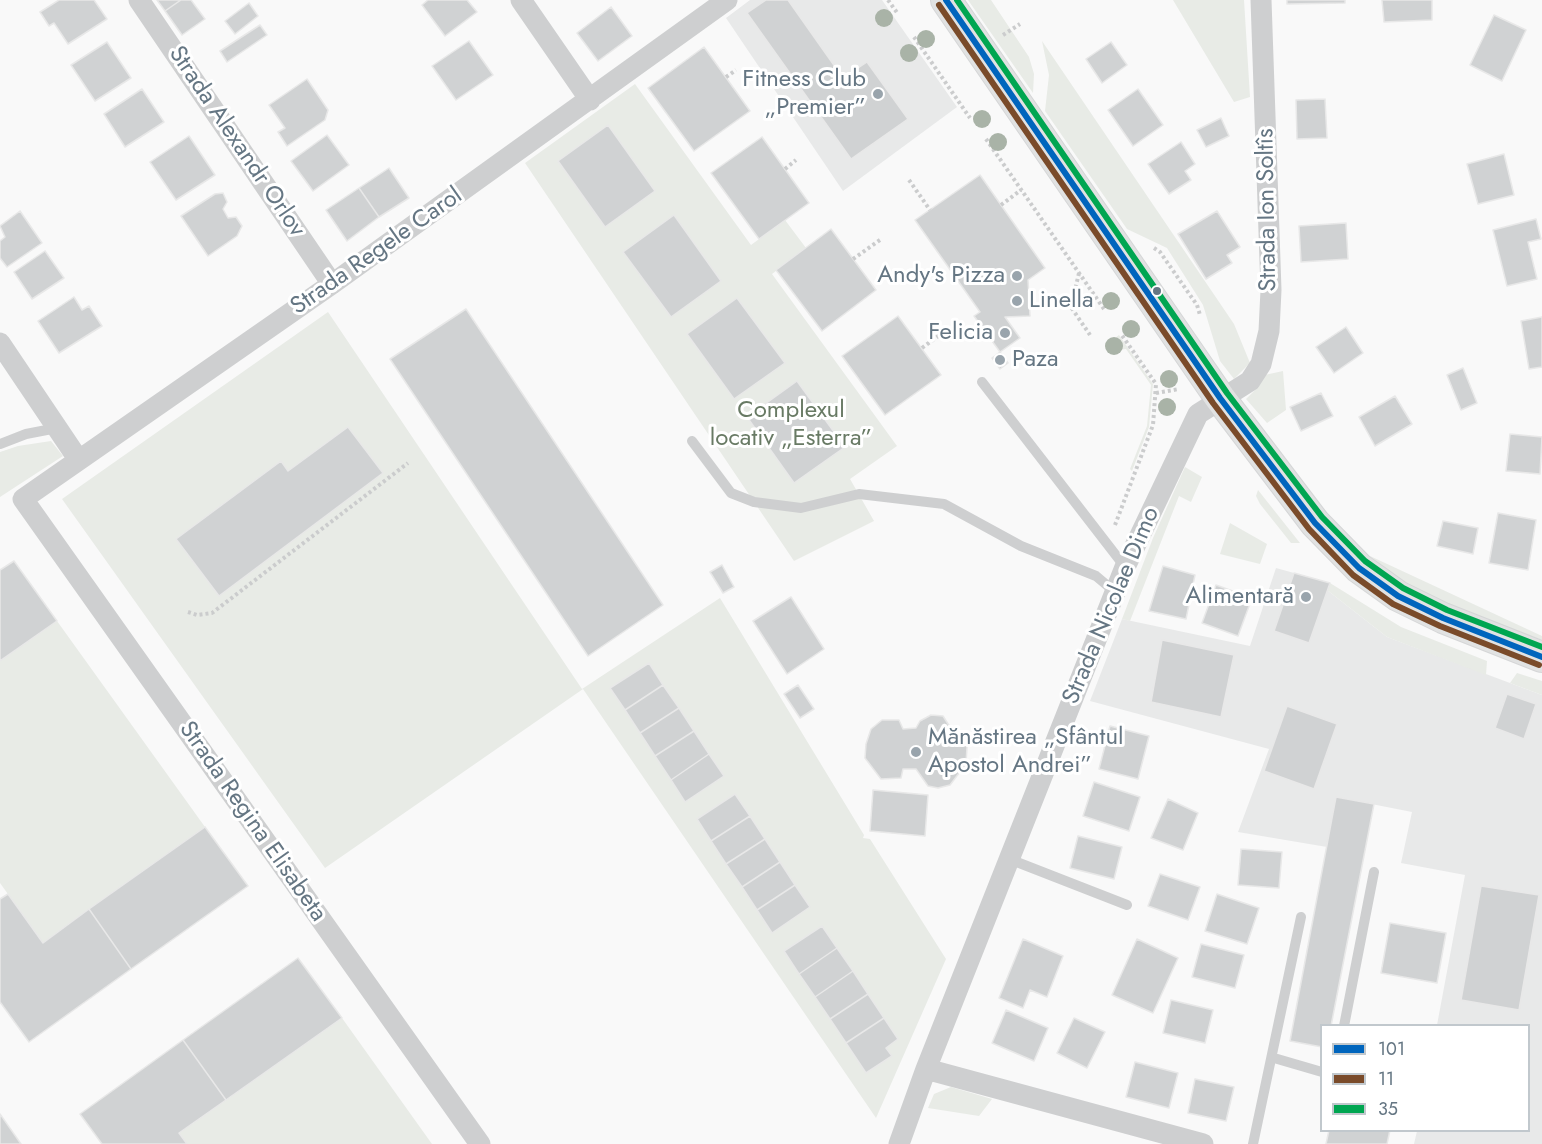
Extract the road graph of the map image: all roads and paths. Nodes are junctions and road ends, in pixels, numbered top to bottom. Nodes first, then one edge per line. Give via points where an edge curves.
1 (139, 0) edge
2 (522, 0) edge
3 (727, 0) edge
4 (888, 0) edge
5 (946, 0) edge
6 (1261, 0) edge
7 (898, 14) dead end
8 (914, 37) dead end
9 (736, 70) dead end
10 (726, 77) dead end
11 (590, 100) junction
12 (970, 117) dead end
13 (986, 139) dead end
14 (796, 160) dead end
15 (785, 169) dead end
16 (909, 180) dead end
17 (1021, 190) junction
18 (1001, 205) dead end
19 (930, 210) dead end
20 (880, 240) dead end
21 (853, 259) dead end
22 (1079, 273) junction
23 (332, 284) junction
24 (1104, 309) dead end
25 (945, 331) dead end
26 (1090, 334) dead end
27 (1121, 334) dead end
28 (0, 343) edge
29 (922, 348) dead end
30 (982, 382) dead end
31 (1182, 389) dead end
32 (1156, 393) junction
33 (1220, 398) junction
34 (57, 428) junction
35 (692, 441) dead end
36 (0, 444) edge
37 (78, 459) junction
38 (408, 463) dead end
39 (23, 499) joint
40 (1107, 545) junction
41 (1125, 567) junction
42 (1115, 592) junction
43 (189, 612) dead end
44 (1542, 657) edge
45 (1010, 859) junction
46 (1374, 872) dead end
47 (1127, 905) dead end
48 (1301, 917) dead end
49 (1344, 1024) edge
50 (1274, 1058) junction
51 (926, 1069) junction
52 (1320, 1071) edge
53 (480, 1144) edge
54 (899, 1144) edge
55 (1203, 1144) edge
56 (1253, 1144) edge

1 - 23 street, Strada Alexandr Orlov
2 - 11 street
3 - 11 street, Strada Regele Carol
4 - 7 path
5 - 33 street
6 - 33 street, Strada Ion Soltîs via 1269,331 1261,364 1250,381
8 - 12 path
9 - 10 path
11 - 23 street, Strada Regele Carol
13 - 17 path
14 - 15 path
16 - 19 path
17 - 18 path
17 - 22 path
20 - 21 path
22 - 24 path
22 - 26 path via 1071,307
23 - 37 street, Strada Regele Carol
25 - 29 path
27 - 32 path via 1156,384
28 - 34 street
30 - 40 lane
31 - 32 path
32 - 40 path via 1154,425
33 - 41 street, Strada Nicolae Dimo via 1198,414
33 - 44 street via 1315,523 1359,568 1398,596 1443,618
34 - 36 lane
34 - 37 street
35 - 42 lane via 730,492 754,502 801,508 859,494 944,504 1021,546 1096,576
37 - 39 street, Strada Regele Carol
38 - 43 path via 212,613
39 - 53 street, Strada Regina Elisabeta
40 - 41 lane
41 - 42 street, Strada Nicolae Dimo
42 - 45 street, Strada Nicolae Dimo
45 - 47 lane
45 - 51 street, Strada Nicolae Dimo
46 - 49 lane
48 - 50 lane
50 - 52 lane
50 - 56 lane
51 - 54 street, Strada Nicolae Dimo
51 - 55 street

